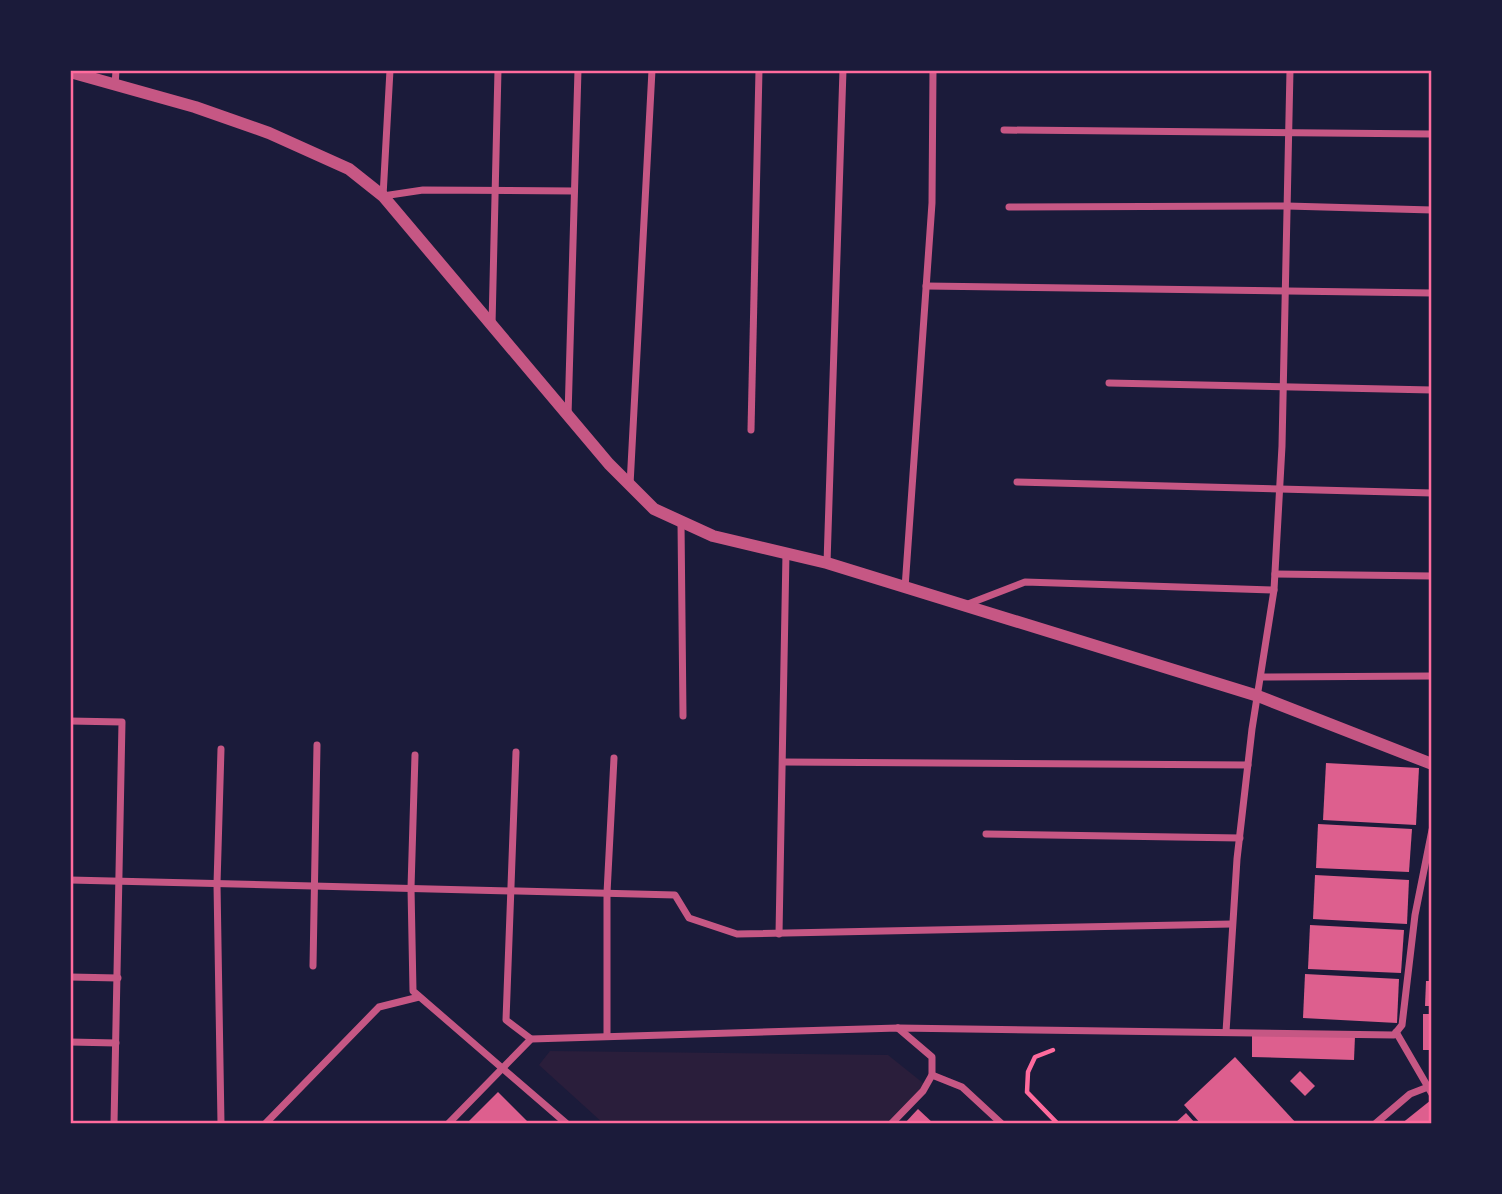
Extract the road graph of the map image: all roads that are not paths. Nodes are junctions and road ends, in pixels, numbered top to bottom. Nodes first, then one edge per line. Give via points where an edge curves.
1 (116, 70) edge
2 (390, 70) edge
3 (498, 70) edge
4 (578, 70) edge
5 (652, 70) edge
6 (759, 70) edge
7 (844, 70) edge
8 (933, 70) edge
9 (1290, 70) edge
10 (70, 72) edge
11 (115, 86) junction
12 (1003, 130) dead end
13 (1289, 132) junction
14 (1432, 134) edge
15 (495, 191) junction
16 (574, 191) junction
17 (383, 196) junction
18 (1287, 206) junction
19 (1009, 207) dead end
20 (1432, 210) edge
21 (926, 286) junction
22 (1285, 289) junction
23 (1432, 293) edge
24 (492, 325) junction
25 (1109, 383) dead end
26 (1283, 387) junction
27 (1432, 390) edge
28 (568, 416) junction
29 (751, 430) dead end
30 (1017, 482) dead end
31 (630, 485) junction
32 (1280, 490) junction
33 (1432, 493) edge
34 (681, 522) junction
35 (786, 553) junction
36 (827, 563) junction
37 (1275, 574) junction
38 (1432, 576) edge
39 (905, 588) junction
40 (1274, 590) junction
41 (964, 606) junction
42 (1432, 676) edge
43 (1261, 677) junction
44 (1258, 696) junction
45 (683, 716) dead end
46 (70, 721) edge
47 (317, 745) dead end
48 (221, 749) dead end
49 (516, 752) dead end
50 (415, 755) dead end
51 (614, 758) dead end
52 (784, 762) junction
53 (1432, 764) edge
54 (1248, 765) junction
55 (1432, 830) edge
56 (986, 834) dead end
57 (1240, 838) junction
58 (70, 880) edge
59 (120, 881) junction
60 (1423, 883) junction
61 (217, 884) junction
62 (1432, 885) edge
63 (314, 886) junction
64 (411, 888) junction
65 (512, 891) junction
66 (607, 893) junction
67 (1232, 924) junction
68 (779, 934) junction
69 (313, 966) dead end
70 (70, 977) edge
71 (118, 978) junction
72 (419, 997) junction
73 (898, 1028) junction
74 (1226, 1032) junction
75 (1396, 1032) junction
76 (607, 1036) junction
77 (530, 1039) junction
78 (70, 1042) edge
79 (116, 1043) junction
80 (503, 1066) junction
81 (932, 1075) junction
82 (1430, 1089) edge
83 (114, 1124) edge
84 (221, 1124) edge
85 (265, 1124) edge
86 (448, 1124) edge
87 (567, 1124) edge
88 (891, 1124) edge
89 (1002, 1124) edge
90 (1375, 1124) edge

1 - 11 street
2 - 17 street
3 - 15 street
4 - 16 street
5 - 31 street
6 - 29 street
7 - 36 street
8 - 21 street
9 - 13 street
10 - 11 street
11 - 17 street via 195,107 318,153 349,169
12 - 13 street
13 - 14 street
13 - 18 street
15 - 16 street
15 - 17 street via 424,190
15 - 24 street
16 - 28 street
17 - 24 street
18 - 19 street
18 - 20 street
18 - 22 street
21 - 22 street
21 - 39 street
22 - 23 street
22 - 26 street
24 - 28 street
25 - 26 street
26 - 27 street
26 - 32 street
28 - 31 street
30 - 32 street
31 - 34 street via 654,509
32 - 33 street
32 - 37 street
34 - 35 street via 713,536
34 - 45 street
35 - 36 street
35 - 52 street
36 - 39 street
37 - 38 street
37 - 40 street
39 - 41 street
40 - 41 street via 1025,582
40 - 43 street
41 - 44 street
42 - 43 street
43 - 44 street
44 - 53 street
44 - 54 street
46 - 59 street via 122,722
47 - 63 street
48 - 61 street
49 - 65 street
50 - 64 street
51 - 66 street
52 - 54 street
52 - 68 street
54 - 57 street
55 - 60 street
56 - 57 street
57 - 67 street
58 - 59 street
59 - 61 street
59 - 71 street
60 - 62 street
60 - 75 street via 1402,1025
61 - 63 street
61 - 84 street
63 - 64 street
63 - 69 street
64 - 65 street
64 - 72 street via 413,991
65 - 66 street
65 - 77 street via 506,1020
66 - 68 street via 675,895 689,918 737,934
66 - 76 street
67 - 68 street
67 - 74 street
70 - 71 street
71 - 79 street
72 - 80 street
72 - 85 street via 379,1007
73 - 74 street
73 - 76 street
73 - 81 street via 932,1057
74 - 75 street
75 - 82 street
76 - 77 street
77 - 80 street
78 - 79 street
79 - 83 street
80 - 86 street
80 - 87 street
81 - 88 street
81 - 89 street via 962,1087
82 - 90 street via 1410,1094

